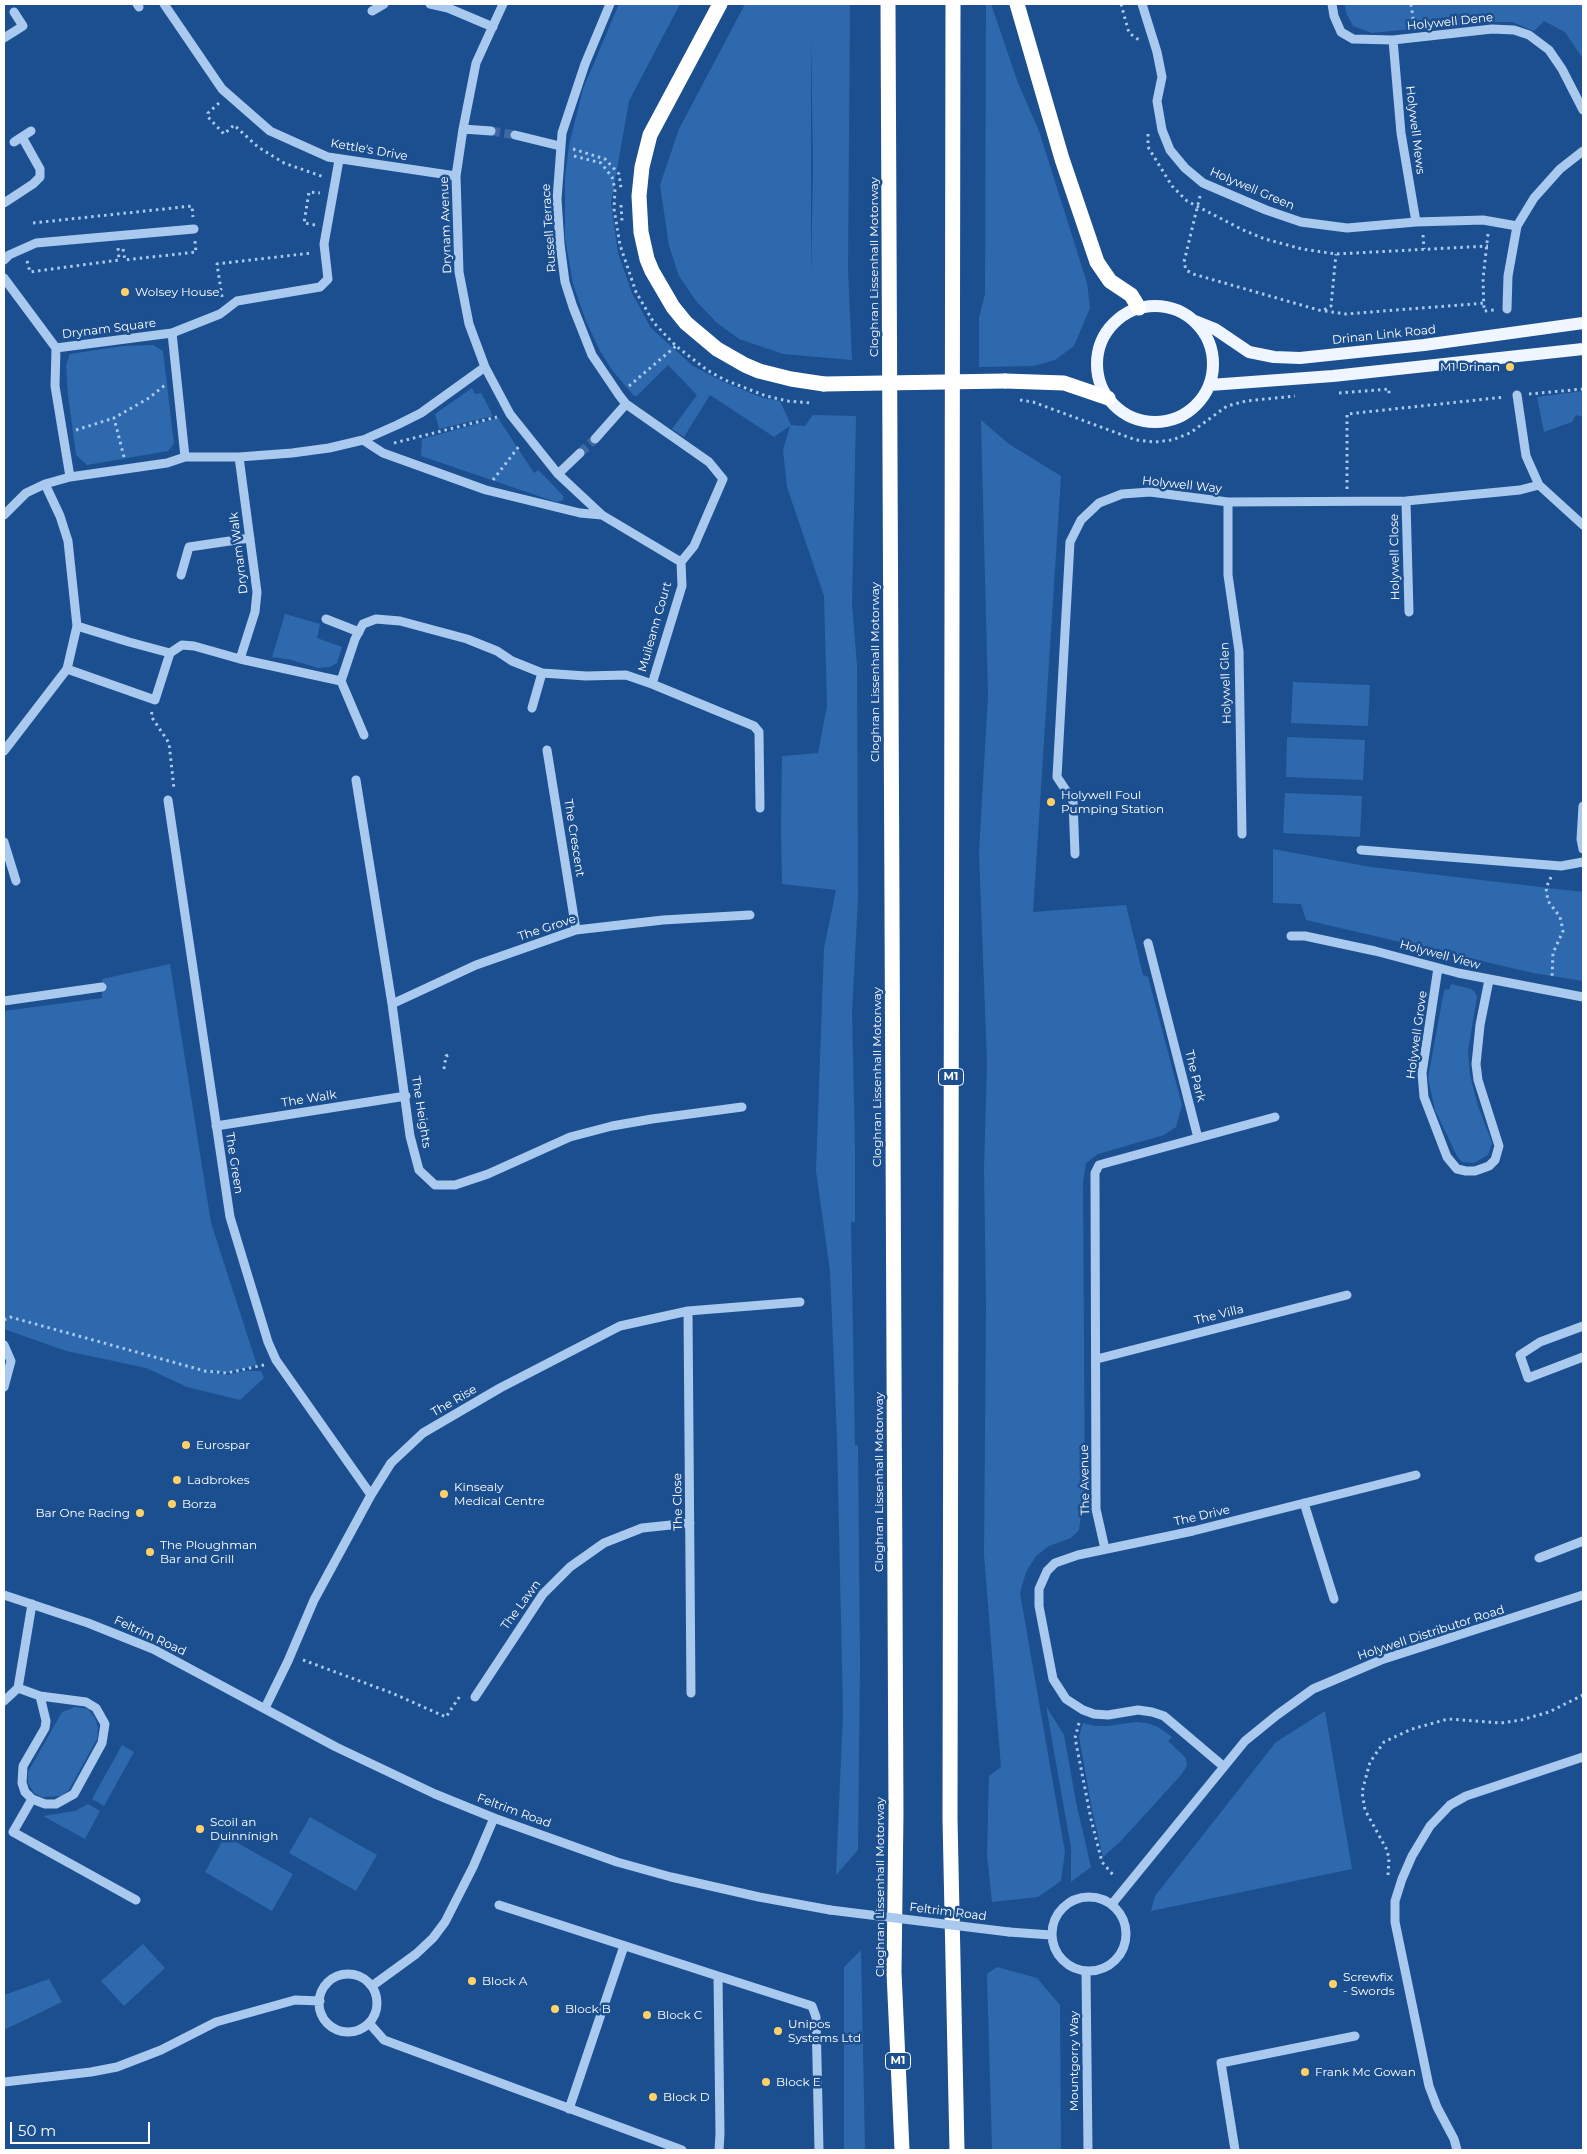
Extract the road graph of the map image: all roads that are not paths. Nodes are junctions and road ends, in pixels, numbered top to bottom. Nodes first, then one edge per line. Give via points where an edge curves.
1 (164, 4) edge
2 (384, 4) edge
3 (430, 4) edge
4 (503, 4) edge
5 (610, 4) edge
6 (720, 4) edge
7 (888, 4) edge
8 (953, 4) edge
9 (1017, 4) edge
10 (1142, 4) edge
11 (1332, 4) edge
12 (372, 11) dead end
13 (14, 12) dead end
14 (492, 27) junction
15 (4, 38) edge
16 (1393, 40) junction
17 (1583, 110) edge
18 (462, 129) junction
19 (491, 131) tunnel mouth
20 (31, 132) dead end
21 (515, 135) tunnel mouth
22 (560, 146) junction
23 (1583, 151) edge
24 (340, 160) junction
25 (456, 176) junction
26 (4, 203) edge
27 (1416, 222) junction
28 (1517, 226) junction
29 (194, 230) dead end
30 (4, 260) edge
31 (4, 278) edge
32 (1139, 308) junction
33 (1507, 309) road end
34 (1195, 322) junction
35 (1583, 323) edge
36 (172, 333) junction
37 (56, 348) junction
38 (1583, 349) edge
39 (485, 367) junction
40 (1210, 385) junction
41 (1517, 396) road end
42 (1108, 398) junction
43 (626, 404) junction
44 (595, 439) tunnel mouth
45 (363, 440) junction
46 (580, 453) tunnel mouth
47 (185, 457) junction
48 (239, 457) junction
49 (558, 474) junction
50 (70, 477) junction
51 (45, 484) junction
52 (1539, 485) junction
53 (1406, 501) junction
54 (1228, 502) junction
55 (4, 514) edge
56 (602, 515) junction
57 (1583, 525) edge
58 (250, 538) junction
59 (681, 562) junction
60 (181, 575) dead end
61 (1409, 612) dead end
62 (326, 619) dead end
63 (77, 626) junction
64 (359, 632) junction
65 (170, 652) junction
66 (240, 659) junction
67 (67, 669) junction
68 (542, 673) junction
69 (341, 681) junction
70 (652, 684) junction
71 (532, 708) dead end
72 (364, 735) dead end
73 (547, 750) dead end
74 (4, 751) edge
75 (356, 780) dead end
76 (168, 800) road end
77 (1583, 806) edge
78 (760, 808) dead end
79 (1242, 834) dead end
80 (4, 842) edge
81 (1583, 848) edge
82 (1361, 850) dead end
83 (1075, 854) dead end
84 (1583, 862) edge
85 (16, 881) dead end
86 (750, 914) dead end
87 (576, 930) junction
88 (1291, 936) dead end
89 (1148, 943) dead end
90 (1438, 968) junction
91 (1489, 980) junction
92 (102, 987) dead end
93 (1583, 997) edge
94 (4, 1002) edge
95 (392, 1004) junction
96 (406, 1096) junction
97 (742, 1107) dead end
98 (1275, 1117) dead end
99 (216, 1126) junction
100 (1198, 1138) junction
101 (1347, 1295) dead end
102 (800, 1302) dead end
103 (688, 1311) junction
104 (1583, 1326) edge
105 (4, 1345) edge
106 (1583, 1357) edge
107 (1097, 1359) junction
108 (4, 1387) edge
109 (1416, 1475) dead end
110 (371, 1496) junction
111 (1304, 1503) junction
112 (690, 1523) junction
113 (1583, 1541) edge
114 (1105, 1549) junction
115 (1539, 1558) dead end
116 (4, 1595) edge
117 (1583, 1595) edge
118 (1334, 1600) dead end
119 (32, 1604) junction
120 (18, 1688) junction
121 (691, 1694) dead end
122 (40, 1696) junction
123 (475, 1697) dead end
124 (4, 1701) edge
125 (265, 1708) junction
126 (1583, 1757) edge
127 (1222, 1766) junction
128 (32, 1799) junction
129 (494, 1818) junction
130 (136, 1900) dead end
131 (1112, 1904) junction
132 (499, 1905) dead end
133 (1052, 1935) junction
134 (624, 1946) junction
135 (1086, 1972) junction
136 (718, 1976) junction
137 (372, 1986) junction
138 (320, 2001) junction
139 (369, 2023) junction
140 (1355, 2036) dead end
141 (4, 2082) edge
142 (569, 2109) junction
143 (682, 2150) edge
144 (719, 2150) edge
145 (819, 2150) edge
146 (902, 2150) edge
147 (957, 2150) edge
148 (1088, 2150) edge
149 (1235, 2150) edge
150 (1457, 2150) edge

1 - 24 street, Kettle's Drive via 222,89 270,131
2 - 12 street
3 - 14 street via 448,8
4 - 14 street, Drynam Avenue
5 - 22 street, Russell Terrace via 585,64
6 - 42 highway, bridge via 650,135 642,167 639,196 641,232 647,259 656,280 686,323 717,349 744,365 791,380 824,384 1064,383
7 - 146 highway, Cloghran Lissenhall Motorway / M1 via 894,1972
8 - 147 highway, M1 via 950,1818
9 - 32 highway via 1062,160 1097,262 1110,280 1131,295
10 - 27 street, Holywell Green via 1162,77 1158,101 1162,130 1170,150 1203,183 1301,222 1347,228
11 - 16 street, Holywell Dene via 1341,32 1353,39
13 - 15 street via 23,26
14 - 18 street, Drynam Avenue via 476,63
16 - 17 street, Holywell Dene via 1492,29 1514,30 1529,35 1549,50
16 - 27 street, Holywell Mews via 1401,133
18 - 19 street
18 - 25 street, Drynam Avenue
20 - 26 street via 18,140 40,169 40,177
21 - 22 street
22 - 43 street, Russell Terrace via 557,199 565,282 592,355
23 - 28 street via 1560,169 1534,198
24 - 25 street, Kettle's Drive
24 - 36 street, Drynam Square via 324,244 328,279 320,287 237,301 220,314
25 - 39 street, Drynam Avenue via 459,272 469,324
27 - 28 street, Holywell Green via 1482,220
28 - 33 street via 1508,276
29 - 30 street via 36,243
31 - 37 street
32 - 34 main road via 1163,306 1186,314
32 - 42 main road via 1115,322 1100,345 1097,373
34 - 35 main road, Drinan Link Road via 1215,330 1249,352 1291,358 1424,345
34 - 40 main road via 1206,335 1212,351 1214,368
36 - 37 street, Drynam Square
36 - 47 street, Drynam Square
37 - 50 street, Drynam Square via 55,386
38 - 40 main road via 1333,376
39 - 45 street via 398,426
39 - 49 street, Drynam Avenue via 510,414
40 - 42 main road via 1188,412 1172,420 1136,420 1120,411
41 - 52 street via 1526,456
43 - 44 street
43 - 59 street, Russell Terrace via 709,462 723,479 694,546
45 - 48 street via 329,448
45 - 56 street via 382,453 486,490 580,513
46 - 49 street
47 - 48 street
47 - 50 street via 167,463
48 - 58 street, Drynam Walk
49 - 56 street, Drynam Avenue
50 - 51 street
51 - 55 street via 26,493
51 - 63 street via 68,541
52 - 53 street, Holywell Way via 1520,490
52 - 57 street
53 - 54 street, Holywell Way
53 - 61 street, Holywell Close
54 - 79 street, Holywell Glen via 1228,575 1239,651
54 - 83 street, Holywell Way via 1150,492 1122,494 1099,503 1081,520 1070,542 1057,777 1073,801
56 - 59 street, Drynam Avenue
58 - 60 street via 190,547
58 - 66 street, Drynam Walk via 257,592 255,612
59 - 70 street, Muileann Court via 682,586
62 - 64 street
63 - 65 street
63 - 67 street
64 - 68 street via 363,624 376,619 400,620 467,639
64 - 69 street
65 - 66 street via 182,645 194,646
65 - 67 street via 156,700
66 - 69 street
67 - 74 street
68 - 70 street via 626,675
68 - 71 street
69 - 72 street
70 - 78 street via 754,726 759,732
73 - 87 street, The Crescent
75 - 95 street, The Heights
76 - 99 street, The Green
77 - 81 street
80 - 85 street
82 - 84 street via 1561,866
86 - 87 street, The Grove
87 - 95 street, The Grove via 476,965
88 - 90 street, Holywell View via 1375,951
89 - 100 street, The Park
90 - 91 street, Holywell View
90 - 91 street, Holywell Grove via 1422,1084 1425,1104 1447,1157 1457,1169 1466,1171 1489,1166 1495,1160 1499,1146 1476,1064
91 - 93 street, Holywell View
92 - 94 street
95 - 96 street, The Heights
96 - 97 street, The Heights via 410,1136 419,1170 435,1185 455,1185 488,1174 570,1137 612,1126
96 - 99 street, The Walk
98 - 100 street
99 - 110 street, The Green via 230,1217 276,1360
100 - 107 street, The Avenue via 1112,1160 1096,1169
101 - 107 street, The Villa
102 - 103 street, The Rise
103 - 110 street, The Rise via 620,1326 491,1393 423,1433 391,1464
103 - 112 street, The Close
104 - 106 street via 1540,1342 1520,1355 1528,1378
105 - 108 street via 11,1361
107 - 114 street, The Avenue via 1096,1509
109 - 111 street, The Drive
110 - 125 street, The Rise via 314,1600
111 - 114 street, The Drive
111 - 118 street
112 - 121 street, The Close
112 - 123 street, The Lawn via 642,1528 604,1543 570,1567 543,1594
113 - 115 street
114 - 127 street via 1060,1561 1042,1579 1039,1606 1058,1689 1074,1705 1094,1714 1138,1710 1164,1716
116 - 119 street, Feltrim Road
117 - 127 street, Holywell Distributor Road via 1381,1660 1313,1690 1245,1741
119 - 120 street
119 - 125 street, Feltrim Road via 126,1636
120 - 122 street
120 - 124 street
122 - 128 street via 46,1721 22,1774 25,1792
122 - 128 street via 86,1702 96,1708 105,1724 105,1733 74,1794 56,1804
125 - 129 street, Feltrim Road via 336,1747
126 - 150 street via 1466,1796 1450,1805 1430,1826 1412,1856 1395,1901 1395,1922 1429,2086
127 - 131 street, Holywell Distributor Road
128 - 130 street via 13,1832
129 - 133 street, Feltrim Road, bridge via 617,1862 759,1897 830,1910
129 - 137 street via 445,1922 416,1954
131 - 133 street via 1092,1897 1072,1901 1057,1915
131 - 135 street via 1126,1924 1125,1948 1109,1966
132 - 134 street
133 - 135 street via 1056,1951 1066,1964
134 - 136 street
134 - 142 street
135 - 148 street, Mountgorry Way
136 - 144 street
136 - 145 street via 812,2006 816,2017
137 - 138 street via 358,1975 341,1975 326,1984
137 - 139 street via 378,2005
138 - 139 street via 323,2017 335,2028 353,2031
138 - 141 street via 295,2000 216,2022 118,2067
139 - 142 street via 384,2040
140 - 149 street via 1221,2063
142 - 143 street

